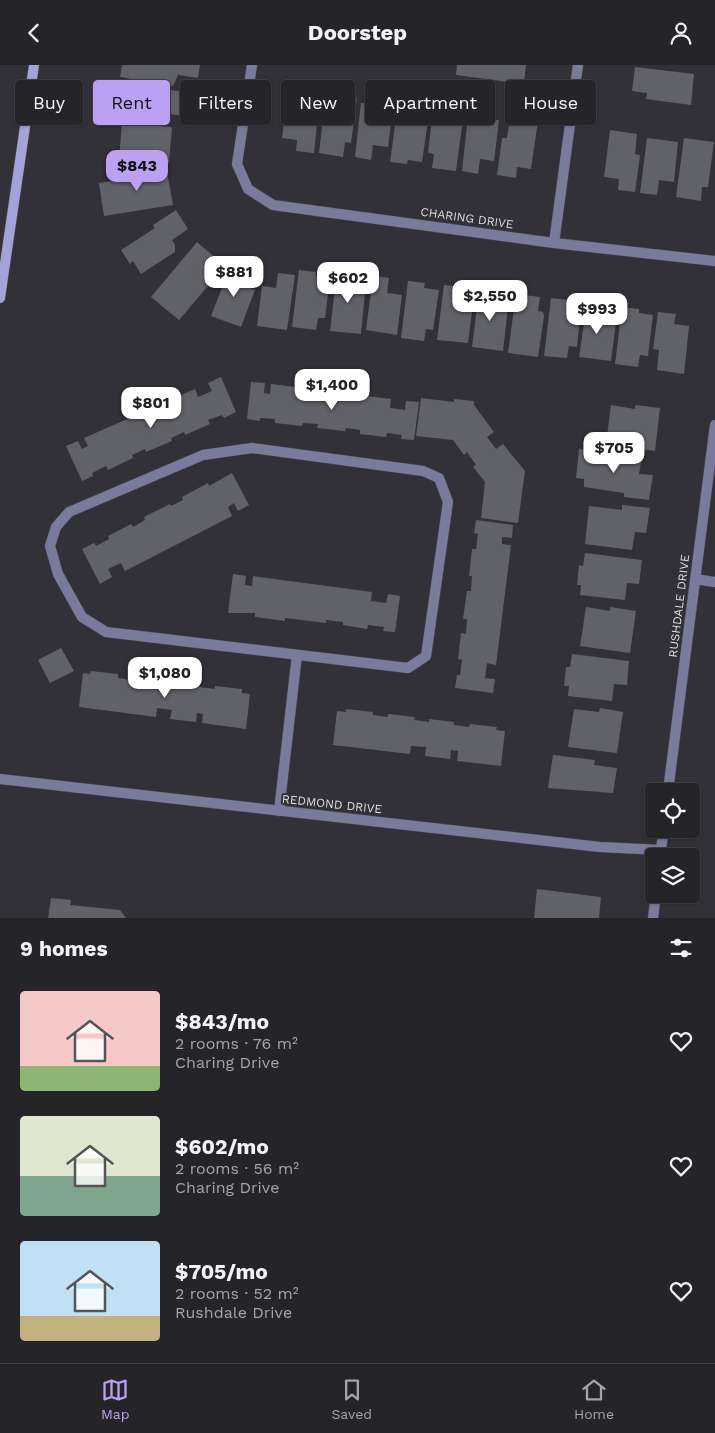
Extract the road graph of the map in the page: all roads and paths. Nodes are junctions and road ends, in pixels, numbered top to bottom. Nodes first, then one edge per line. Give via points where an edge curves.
1 (34, 65) edge
2 (252, 65) edge
3 (578, 65) edge
4 (554, 243) junction
5 (715, 261) edge
6 (0, 298) edge
7 (715, 425) edge
8 (695, 579) junction
9 (715, 582) edge
10 (298, 655) junction
11 (0, 779) edge
12 (669, 783) edge
13 (279, 811) junction
14 (645, 851) edge
15 (655, 903) edge
16 (654, 918) edge

1 - 6 main road
2 - 4 street, CHARING DRIVE via 237,164 248,189 274,205
3 - 4 street
4 - 5 street, CHARING DRIVE
7 - 8 street, RUSHDALE DRIVE
8 - 9 street
8 - 12 street, RUSHDALE DRIVE
10 - 10 street via 408,668 426,656 448,502 439,478 423,471 242,449 203,455 69,513 56,527 50,546 58,574 82,617 106,632
10 - 13 street
11 - 13 street, REDMOND DRIVE
13 - 14 street, REDMOND DRIVE
15 - 16 street

